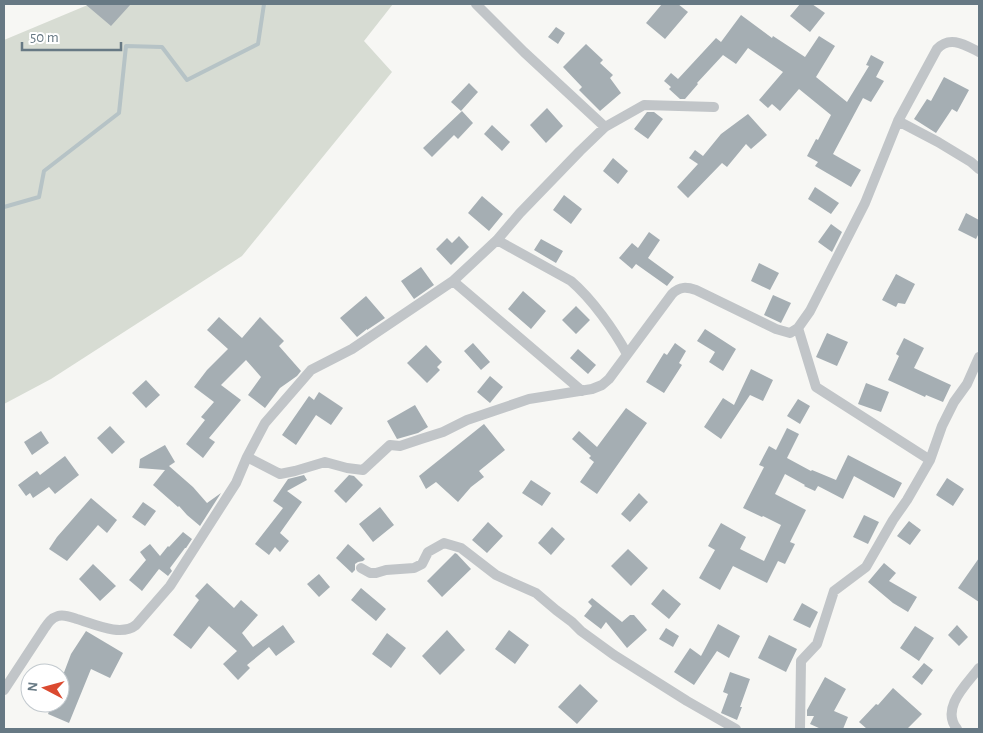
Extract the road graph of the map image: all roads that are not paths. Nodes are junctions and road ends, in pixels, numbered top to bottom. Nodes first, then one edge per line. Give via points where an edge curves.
1 (476, 4) edge
2 (979, 52) edge
3 (714, 107) dead end
4 (898, 121) junction
5 (606, 127) junction
6 (979, 168) edge
7 (497, 240) junction
8 (453, 281) junction
9 (798, 328) junction
10 (627, 354) junction
11 (979, 356) edge
12 (582, 391) junction
13 (248, 457) junction
14 (930, 460) junction
15 (361, 568) dead end
16 (979, 668) edge
17 (4, 690) edge
18 (736, 729) edge
19 (800, 729) edge
20 (957, 729) edge

1 - 5 street
2 - 4 street via 955,42 942,44
3 - 5 street via 644,106
4 - 6 street
4 - 9 street via 865,203 810,311
5 - 7 street
7 - 8 street
7 - 10 street via 572,281 616,335
8 - 12 street
8 - 13 street via 352,350 311,370 265,423
9 - 10 street via 790,333 776,329 696,290 681,288 672,294
9 - 14 street via 816,388
10 - 12 street via 610,379
11 - 14 street via 942,426
12 - 13 street via 529,399 467,420 443,432 400,446 390,445 363,470 325,462 280,474
13 - 17 street via 236,483 170,586 136,625 119,630 66,616 56,617 49,621
14 - 19 street via 866,567 834,591 817,644 801,661
15 - 18 street via 370,573 414,568 422,564 428,552 444,544 460,548 496,575 536,592 581,631 614,654
16 - 20 street via 952,706 951,716

